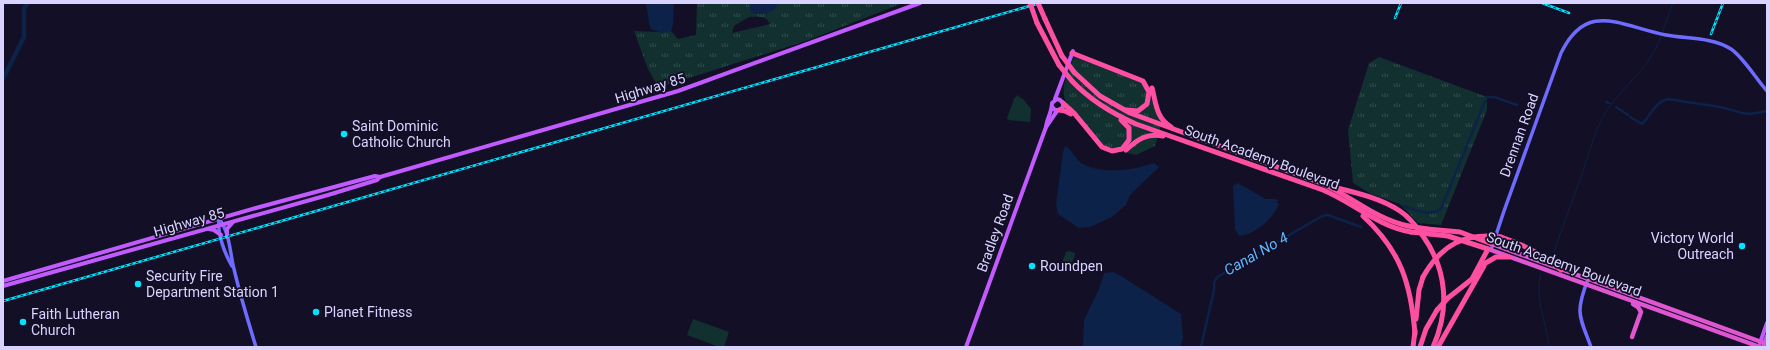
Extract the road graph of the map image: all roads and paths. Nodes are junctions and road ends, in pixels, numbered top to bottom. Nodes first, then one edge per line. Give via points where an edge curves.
1 (920, 3) edge
2 (1030, 3) edge
3 (1038, 3) edge
4 (1073, 52) junction
5 (1060, 85) junction
6 (1767, 91) edge
7 (1086, 95) junction
8 (1103, 98) junction
9 (1055, 100) junction
10 (1062, 102) junction
11 (1052, 108) junction
12 (1058, 110) junction
13 (1046, 127) junction
14 (1181, 133) junction
15 (1174, 137) junction
16 (380, 177) junction
17 (1321, 184) junction
18 (1352, 206) junction
19 (219, 220) junction
20 (237, 220) junction
21 (220, 224) junction
22 (201, 230) junction
23 (1428, 231) junction
24 (221, 235) junction
25 (157, 236) junction
26 (227, 238) junction
27 (1492, 244) junction
28 (1490, 250) junction
29 (110, 256) junction
30 (1509, 257) junction
31 (1484, 264) junction
32 (233, 267) junction
33 (1561, 270) junction
34 (3, 281) edge
35 (1587, 282) junction
36 (3, 286) edge
37 (1622, 297) junction
38 (1767, 323) edge
39 (1415, 334) junction
40 (1725, 334) junction
41 (1767, 336) edge
42 (1632, 337) dead end
43 (1762, 345) edge
44 (256, 347) edge
45 (966, 347) edge
46 (1414, 347) edge
47 (1420, 347) edge
48 (1433, 347) edge
49 (1438, 347) edge
50 (1591, 347) edge
51 (1751, 347) edge

1 - 16 main road, Highway 85 via 678,92
2 - 7 highway, South Academy Boulevard, bridge via 1059,65
3 - 8 highway, South Academy Boulevard, bridge via 1062,56 1074,72
4 - 5 main road, Bradley Road
4 - 8 highway via 1138,78 1146,84 1149,92 1147,104 1134,111
4 - 14 highway via 1146,79 1152,88 1160,117
5 - 9 main road, Bradley Road
5 - 10 main road, Bradley Road
6 - 27 main road, Drennan Road via 1737,54 1715,42 1657,33 1604,16 1583,22 1569,35
7 - 10 highway via 1128,126 1129,140 1122,149 1112,151 1102,147
7 - 15 highway, South Academy Boulevard via 1119,116
8 - 14 highway, South Academy Boulevard via 1130,113
9 - 10 main road
9 - 11 main road, Bradley Road
10 - 12 main road, Bradley Road via 1063,107
11 - 12 main road
11 - 13 main road, Bradley Road
12 - 13 main road, Bradley Road
12 - 15 highway via 1070,113 1098,147 1108,154 1122,152 1148,135
13 - 45 main road, Bradley Road
14 - 17 highway, South Academy Boulevard
15 - 18 highway, South Academy Boulevard via 1323,190
16 - 19 main road, Highway 85 via 375,176
16 - 20 main road, Highway 85 via 377,180
17 - 23 highway, South Academy Boulevard, bridge via 1344,194 1380,217
17 - 48 highway via 1347,190 1393,207 1411,221 1429,245 1440,267 1443,292 1442,320
18 - 23 highway, South Academy Boulevard, bridge via 1376,221 1396,229 1410,232
18 - 39 highway via 1384,237 1398,261 1412,302
19 - 21 main road
19 - 25 main road, Highway 85
20 - 21 main road, Highway 85
20 - 26 main road via 228,227
21 - 22 main road, Highway 85
21 - 24 main road
21 - 26 main road
22 - 24 main road via 212,229
22 - 29 main road, Highway 85
23 - 27 highway, South Academy Boulevard via 1460,232
23 - 28 highway, South Academy Boulevard
24 - 32 main road
25 - 29 main road via 154,240
25 - 34 main road, Highway 85
26 - 32 main road
27 - 28 main road, Drennan Road
27 - 33 highway, South Academy Boulevard
28 - 30 highway, South Academy Boulevard
28 - 31 highway
28 - 47 highway, bridge via 1472,279 1437,310 1426,329
29 - 36 main road, Highway 85
30 - 31 highway via 1496,257
30 - 35 highway, South Academy Boulevard
31 - 49 highway
32 - 44 main road
33 - 35 highway, South Academy Boulevard
33 - 39 highway, bridge via 1526,247 1502,237 1474,236 1455,243 1435,258 1423,277 1419,290
35 - 37 highway, South Academy Boulevard
35 - 43 highway, South Academy Boulevard
35 - 50 main road via 1579,313
37 - 40 highway, South Academy Boulevard
37 - 42 highway via 1640,310
38 - 43 main road
39 - 46 highway
40 - 43 highway, South Academy Boulevard
40 - 51 highway
41 - 43 main road

